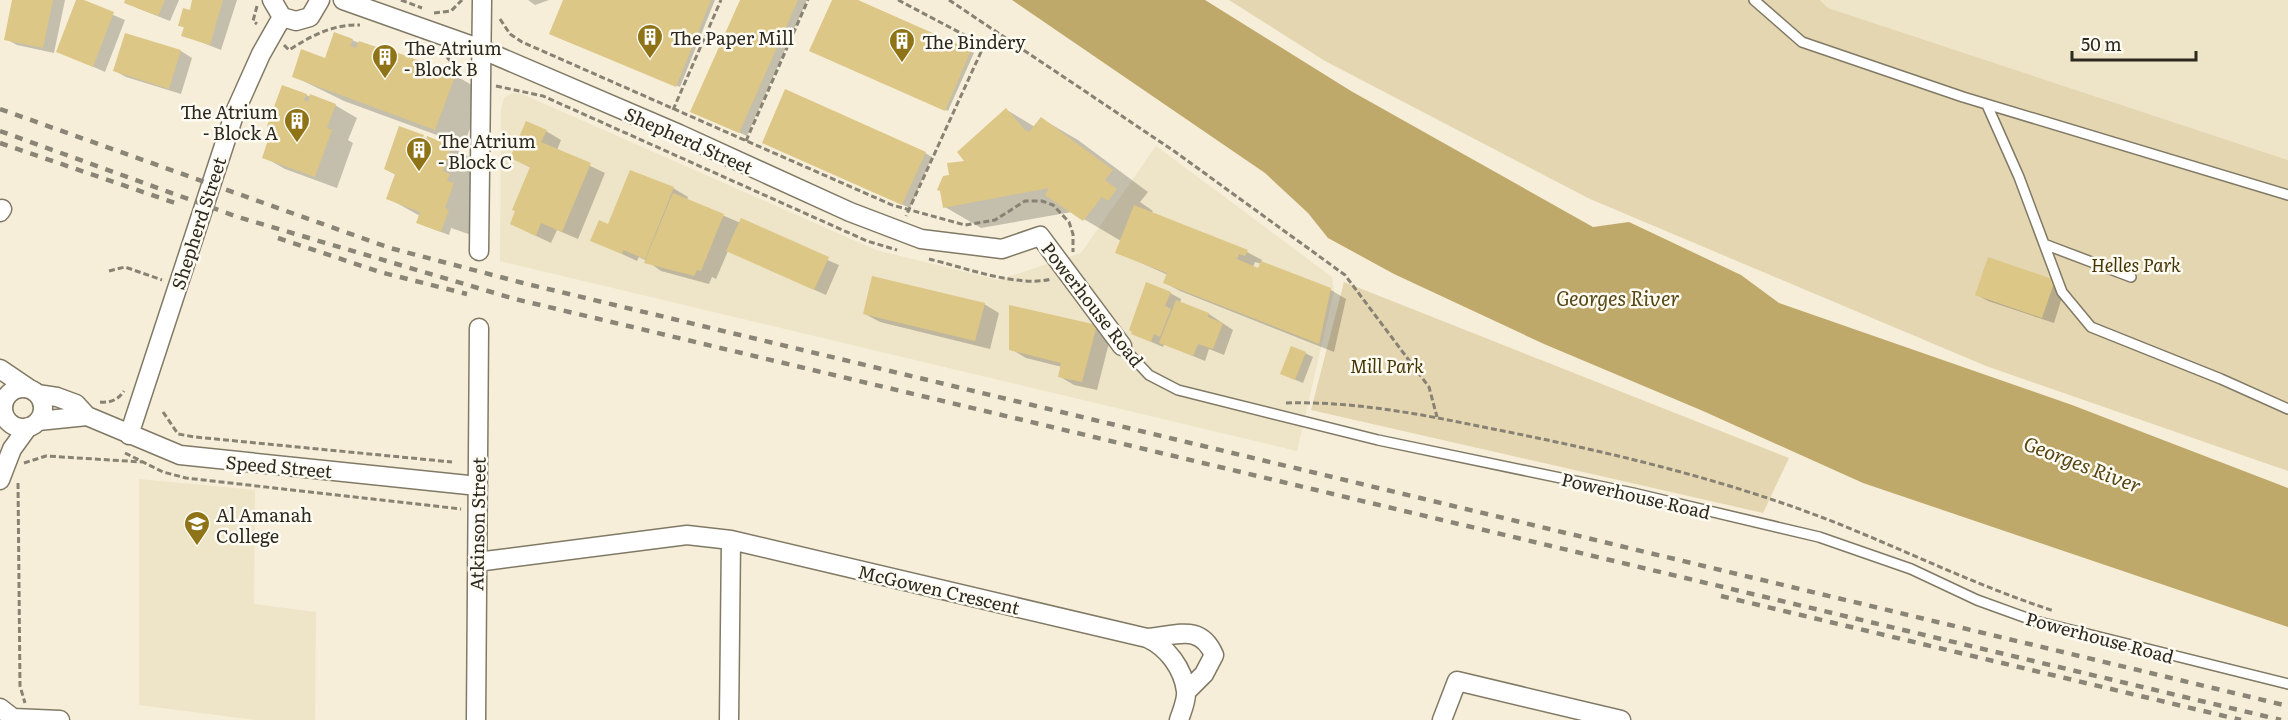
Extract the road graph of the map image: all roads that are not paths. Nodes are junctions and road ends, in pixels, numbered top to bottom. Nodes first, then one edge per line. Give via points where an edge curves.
1 (272, 0) edge
2 (320, 0) edge
3 (343, 0) edge
4 (482, 0) edge
5 (1754, 0) edge
6 (282, 17) junction
7 (481, 49) junction
8 (1986, 105) junction
9 (2288, 195) edge
10 (1040, 236) joint
11 (2044, 244) junction
12 (480, 251) dead end
13 (2131, 277) dead end
14 (479, 328) dead end
15 (1122, 346) joint
16 (0, 369) edge
17 (32, 391) junction
18 (2, 405) edge
19 (90, 408) junction
20 (2288, 409) edge
21 (33, 424) junction
22 (129, 435) junction
23 (9, 478) edge
24 (478, 486) junction
25 (731, 540) junction
26 (477, 562) junction
27 (1147, 638) junction
28 (2288, 684) edge
29 (1186, 692) junction
30 (0, 708) edge
31 (60, 720) edge
32 (476, 720) edge
33 (729, 720) edge
34 (1179, 720) edge
35 (1442, 720) edge
36 (1621, 720) edge

1 - 6 street
2 - 6 street via 316,11 304,20
3 - 7 street, Shepherd Street
4 - 7 street
5 - 8 lane via 1802,42
6 - 22 street, Shepherd Street via 236,112
7 - 10 street, Shepherd Street via 850,212 921,239 1002,249
7 - 12 street
8 - 9 lane
8 - 11 lane
10 - 15 street, Powerhouse Road
11 - 13 lane
11 - 20 lane via 2062,292 2091,327
14 - 24 street, Atkinson Street
15 - 28 lane, Powerhouse Road via 1149,375 1178,390 1378,440 1633,493 1818,537 1911,569 1977,600 2035,621
16 - 17 street, Speed Street
17 - 18 street via 11,392
17 - 19 street, Speed Street
17 - 21 street via 43,406
18 - 21 street via 11,423
19 - 21 street
19 - 22 street, Speed Street
21 - 23 street via 12,449
22 - 24 street, Speed Street via 180,455 213,461
24 - 26 street, Atkinson Street
25 - 26 street, McGowen Crescent via 687,535
25 - 27 street, McGowen Crescent
25 - 33 street
26 - 32 street, Atkinson Street
27 - 29 street, McGowen Crescent via 1170,656
27 - 29 street, McGowen Crescent via 1194,633 1208,640 1214,655 1204,674
29 - 34 street, McGowen Crescent
30 - 31 street via 13,718
35 - 36 street via 1456,681

